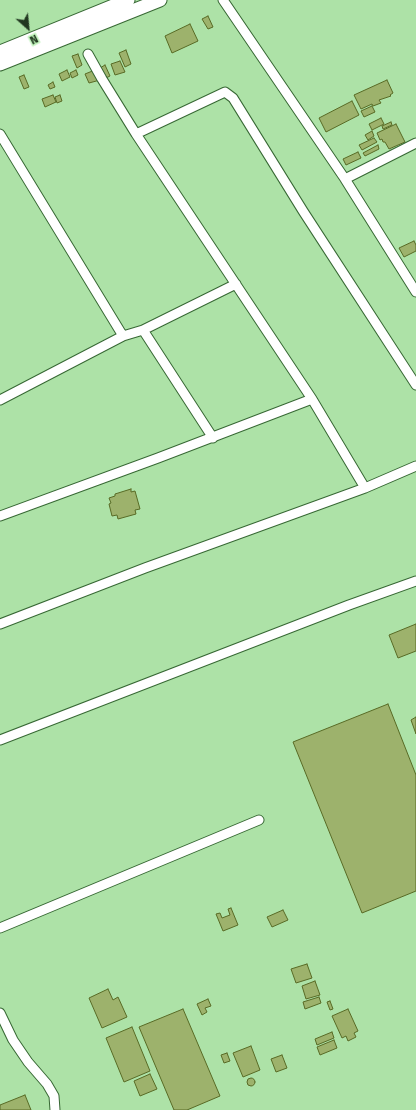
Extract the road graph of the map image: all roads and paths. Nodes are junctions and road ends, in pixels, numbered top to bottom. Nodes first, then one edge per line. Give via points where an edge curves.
1 (128, 0) edge
2 (160, 0) edge
3 (223, 0) edge
4 (0, 52) edge
5 (88, 54) dead end
6 (0, 64) edge
7 (0, 134) edge
8 (136, 134) junction
9 (416, 143) edge
10 (345, 179) junction
11 (236, 284) junction
12 (416, 292) edge
13 (143, 330) junction
14 (123, 336) junction
15 (416, 385) edge
16 (312, 399) junction
17 (0, 400) edge
18 (213, 438) junction
19 (416, 466) edge
20 (365, 488) junction
21 (0, 516) edge
22 (416, 581) edge
23 (1, 622) edge
24 (0, 740) edge
25 (259, 820) dead end
26 (0, 928) edge
27 (0, 1013) edge
28 (55, 1110) edge

1 - 4 main road
2 - 6 main road
3 - 10 street
5 - 8 street
7 - 14 street
8 - 11 street
8 - 15 street via 225,92 233,98
9 - 10 street
10 - 12 street
11 - 13 street
11 - 16 street
13 - 14 street
13 - 18 street
14 - 17 street
16 - 18 street
16 - 20 street
18 - 21 street
19 - 20 street
20 - 23 street
22 - 24 street
25 - 26 street
27 - 28 street via 13,1040 54,1096

